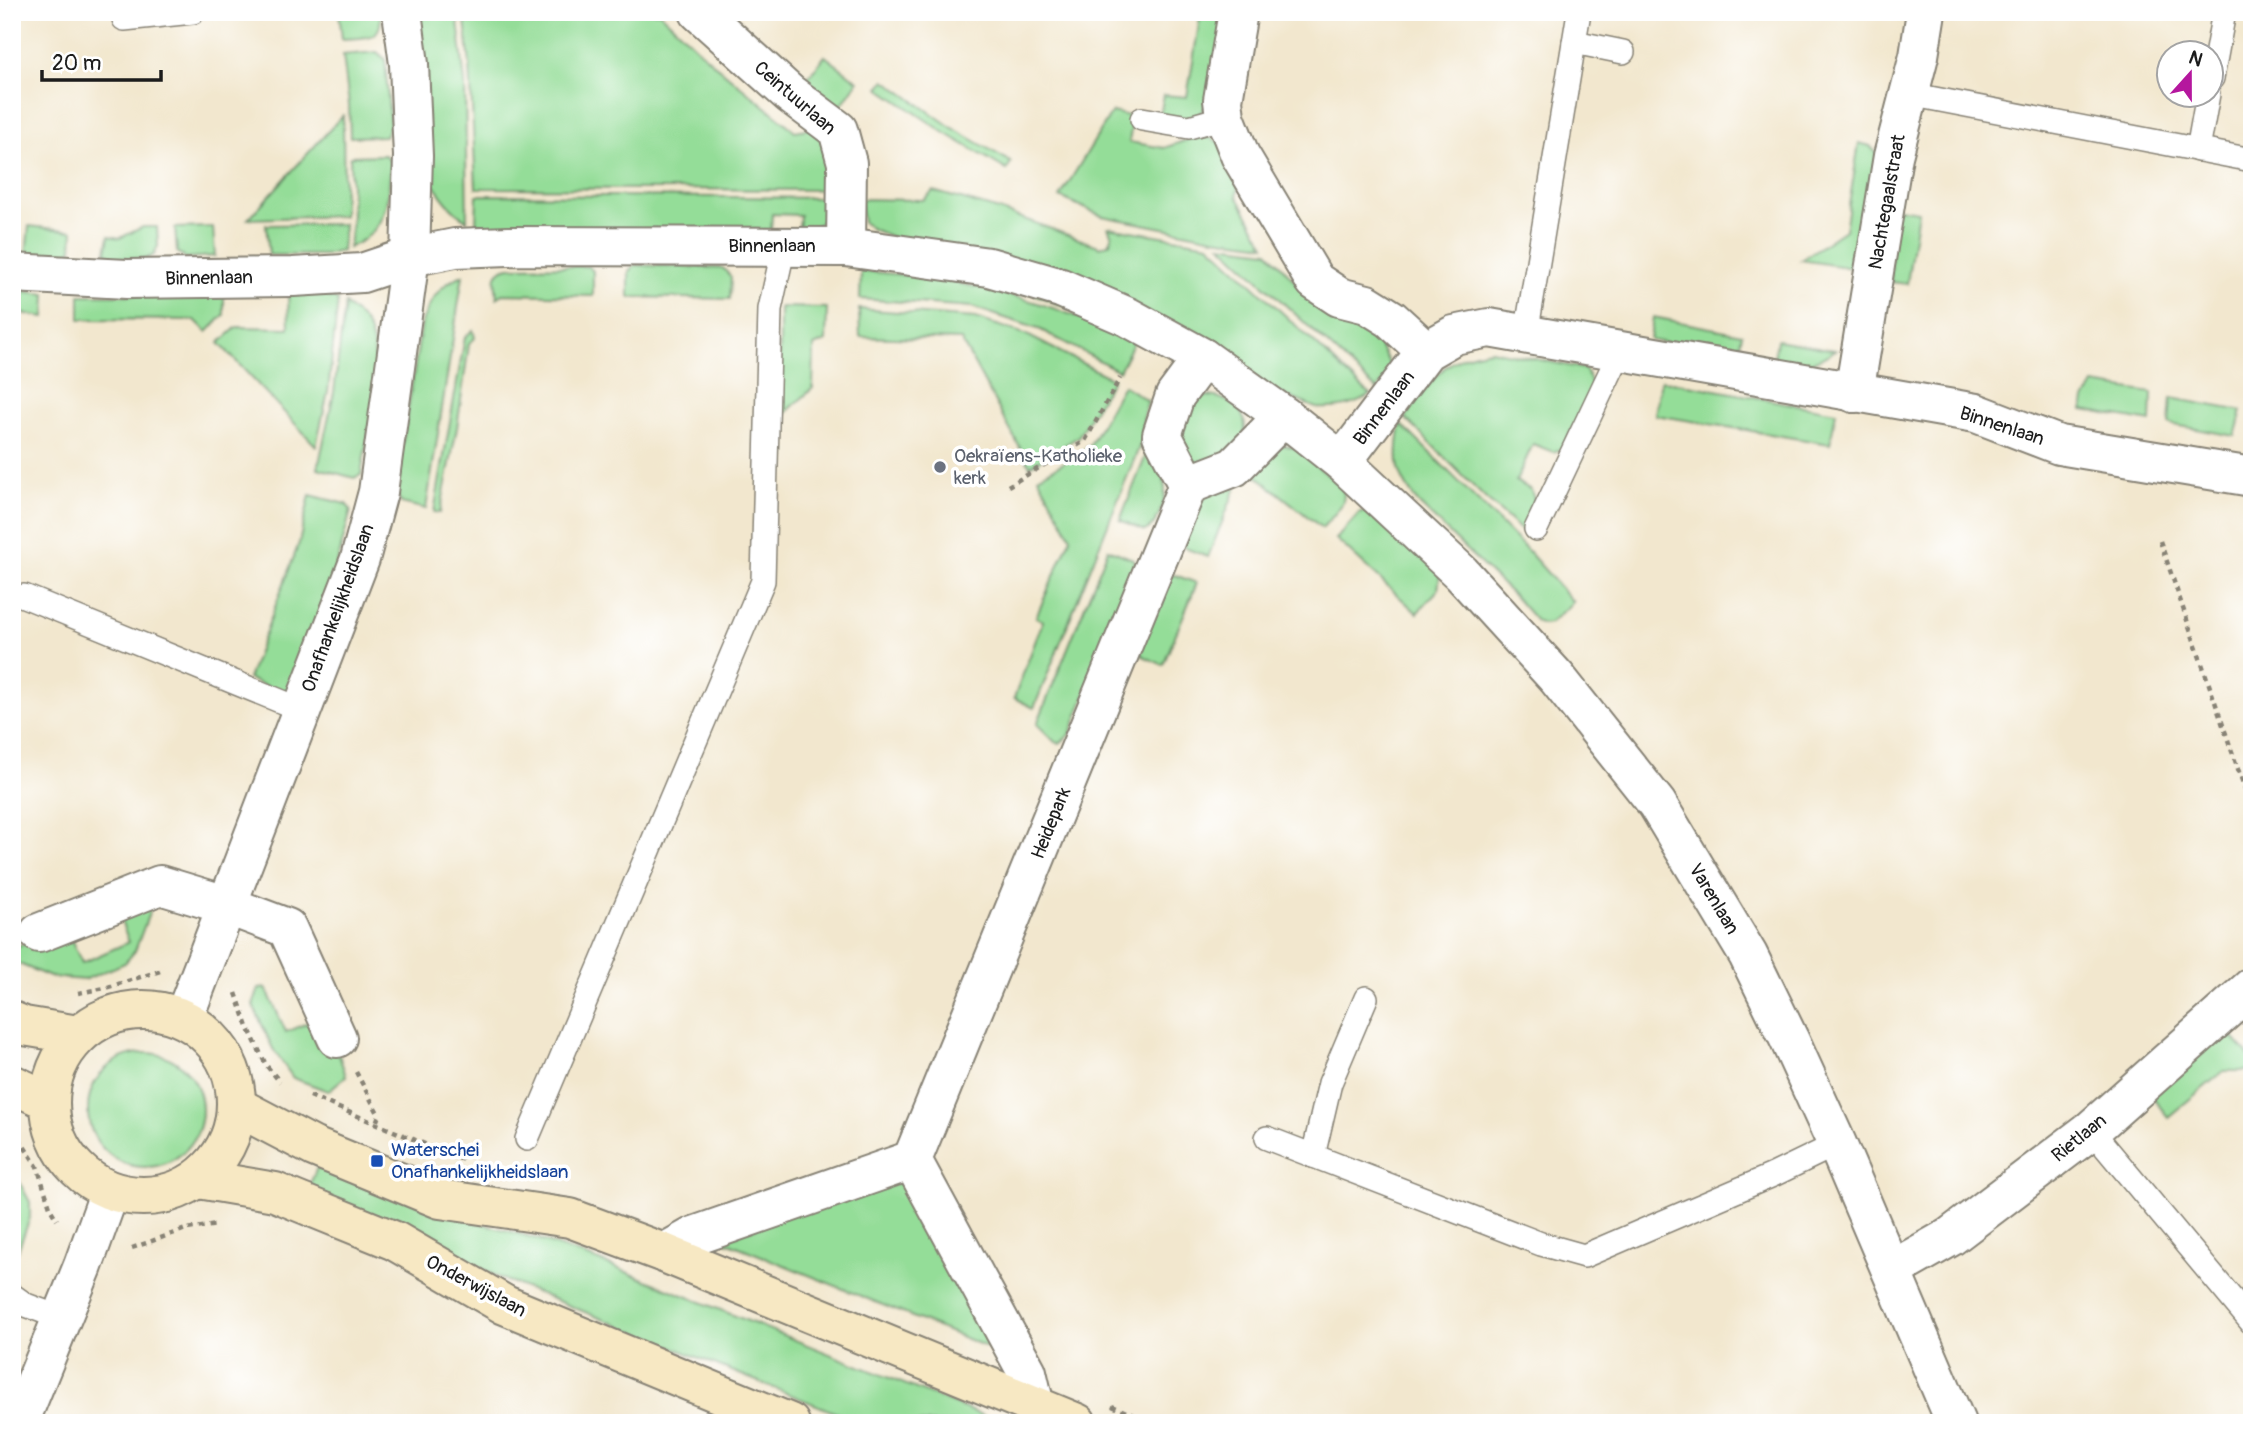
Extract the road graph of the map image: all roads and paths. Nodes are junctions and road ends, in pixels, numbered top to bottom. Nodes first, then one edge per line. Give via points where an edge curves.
1 (193, 12) edge
2 (402, 12) edge
3 (699, 12) edge
4 (1238, 12) edge
5 (1579, 12) edge
6 (1926, 12) edge
7 (2224, 12) edge
8 (124, 19) dead end
9 (2219, 38) edge
10 (1574, 42) junction
11 (1623, 52) dead end
12 (1909, 94) junction
13 (2206, 108) edge
14 (1224, 117) junction
15 (1142, 119) dead end
16 (2198, 150) junction
17 (2252, 160) edge
18 (784, 246) junction
19 (846, 247) junction
20 (410, 257) junction
21 (12, 273) edge
22 (1526, 335) junction
23 (1426, 351) junction
24 (1620, 352) junction
25 (1203, 358) junction
26 (1120, 378) dead end
27 (1854, 393) junction
28 (1284, 416) junction
29 (1342, 462) junction
30 (2252, 477) edge
31 (1188, 485) junction
32 (1008, 486) dead end
33 (1536, 529) dead end
34 (2160, 541) dead end
35 (24, 596) dead end
36 (302, 710) junction
37 (2252, 810) edge
38 (226, 905) junction
39 (38, 933) dead end
40 (167, 967) dead end
41 (2252, 987) edge
42 (232, 989) dead end
43 (73, 994) dead end
44 (1366, 998) dead end
45 (184, 1017) junction
46 (12, 1021) edge
47 (78, 1035) junction
48 (337, 1038) joint
49 (12, 1084) edge
50 (282, 1084) dead end
51 (303, 1093) dead end
52 (313, 1098) dead end
53 (49, 1101) junction
54 (238, 1107) junction
55 (376, 1123) dead end
56 (2091, 1130) junction
57 (12, 1132) edge
58 (1268, 1138) dead end
59 (527, 1139) dead end
60 (1837, 1144) junction
61 (1313, 1156) junction
62 (912, 1160) junction
63 (199, 1179) junction
64 (110, 1191) junction
65 (58, 1221) dead end
66 (220, 1224) dead end
67 (125, 1249) dead end
68 (664, 1253) junction
69 (1892, 1270) junction
70 (12, 1294) edge
71 (61, 1318) junction
72 (2252, 1323) edge
73 (1035, 1406) junction
74 (19, 1423) edge
75 (790, 1423) edge
76 (1077, 1423) edge
77 (1956, 1423) edge

1 - 8 lane
2 - 20 street via 413,156
3 - 19 street, Ceintuurlaan via 790,94 838,130 847,163
4 - 14 street
5 - 10 lane
6 - 12 street, Nachtegaalstraat
7 - 9 lane
10 - 11 lane
10 - 22 lane
12 - 16 lane
12 - 27 street, Nachtegaalstraat via 1892,156
13 - 16 lane
14 - 15 lane via 1189,127
14 - 23 street, Binnenlaan via 1240,155 1315,281 1339,298 1367,304 1391,319
16 - 17 lane
18 - 19 street, Binnenlaan
18 - 20 street, Binnenlaan via 509,246 455,248
18 - 59 lane via 770,309 763,581
19 - 25 street, Binnenlaan via 989,267 1061,288 1128,317
20 - 21 street, Binnenlaan via 362,273 293,277 127,279
20 - 36 street, Onafhankelijkheidslaan via 378,492 360,559
22 - 23 street, Binnenlaan via 1489,328 1454,335
22 - 24 street, Binnenlaan
23 - 29 street, Binnenlaan
24 - 27 street, Binnenlaan
24 - 33 lane
25 - 28 street, Binnenlaan
25 - 31 street via 1175,396 1162,435
26 - 32 path via 1085,441
27 - 30 street, Binnenlaan via 1976,413 2059,445
28 - 29 street, Binnenlaan
28 - 31 street via 1234,467
29 - 60 street, Varenlaan via 1461,573 1557,678 1657,804 1748,955
31 - 62 street, Heidepark
34 - 37 path
35 - 36 lane
36 - 38 street, Onafhankelijkheidslaan
38 - 39 street via 160,885
38 - 45 street, Onafhankelijkheidslaan
38 - 48 street via 287,928
40 - 43 path
41 - 56 street, Rietlaan
42 - 50 path via 266,1065
44 - 61 lane via 1330,1083
45 - 47 main road via 147,1008 110,1014
45 - 54 main road via 213,1039 232,1070
46 - 47 main road
47 - 53 main road via 62,1054
48 - 55 path via 379,1115
49 - 53 main road
51 - 52 path
53 - 64 main road via 56,1139 78,1170
54 - 63 main road via 233,1135 219,1159
54 - 68 main road via 314,1147 439,1199 570,1218
56 - 69 street, Rietlaan via 1950,1237
56 - 72 lane
57 - 65 path via 37,1166
58 - 61 lane
60 - 61 lane via 1584,1256 1541,1244
60 - 69 street, Varenlaan
62 - 68 street via 694,1236
62 - 73 street via 1027,1372
63 - 64 main road via 171,1193 140,1197
63 - 75 main road, Onderwijslaan via 275,1192 395,1241 505,1306
64 - 71 street
66 - 67 path via 186,1229
68 - 73 main road
69 - 77 street, Varenlaan
70 - 71 lane via 26,1305
71 - 74 street
73 - 76 main road

